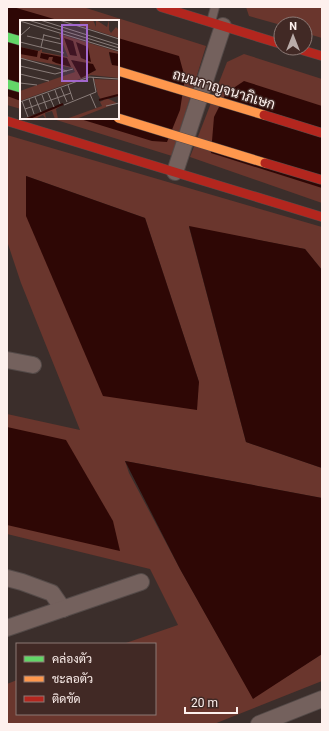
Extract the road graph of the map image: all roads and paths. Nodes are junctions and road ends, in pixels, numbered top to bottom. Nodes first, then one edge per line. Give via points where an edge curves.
1 (161, 7) edge
2 (215, 7) edge
3 (217, 24) junction
4 (7, 37) edge
5 (20, 41) edge
6 (273, 42) edge
7 (119, 71) edge
8 (7, 84) edge
9 (20, 88) edge
10 (119, 118) edge
11 (7, 121) edge
12 (322, 133) edge
13 (175, 172) junction
14 (322, 180) edge
15 (322, 217) edge
16 (7, 360) edge
17 (33, 365) dead end
18 (7, 578) edge
19 (141, 582) dead end
20 (62, 609) junction
21 (7, 628) edge
22 (322, 699) edge
23 (259, 724) edge

1 - 3 main road
2 - 3 lane
3 - 6 main road
3 - 13 street
4 - 5 main road
7 - 12 main road, ถนนกาญจนาภิเษก, bridge
8 - 9 main road
10 - 14 main road, bridge
11 - 13 main road
13 - 15 main road
16 - 17 street
18 - 20 street via 52,593
19 - 20 street
20 - 21 street
22 - 23 street

